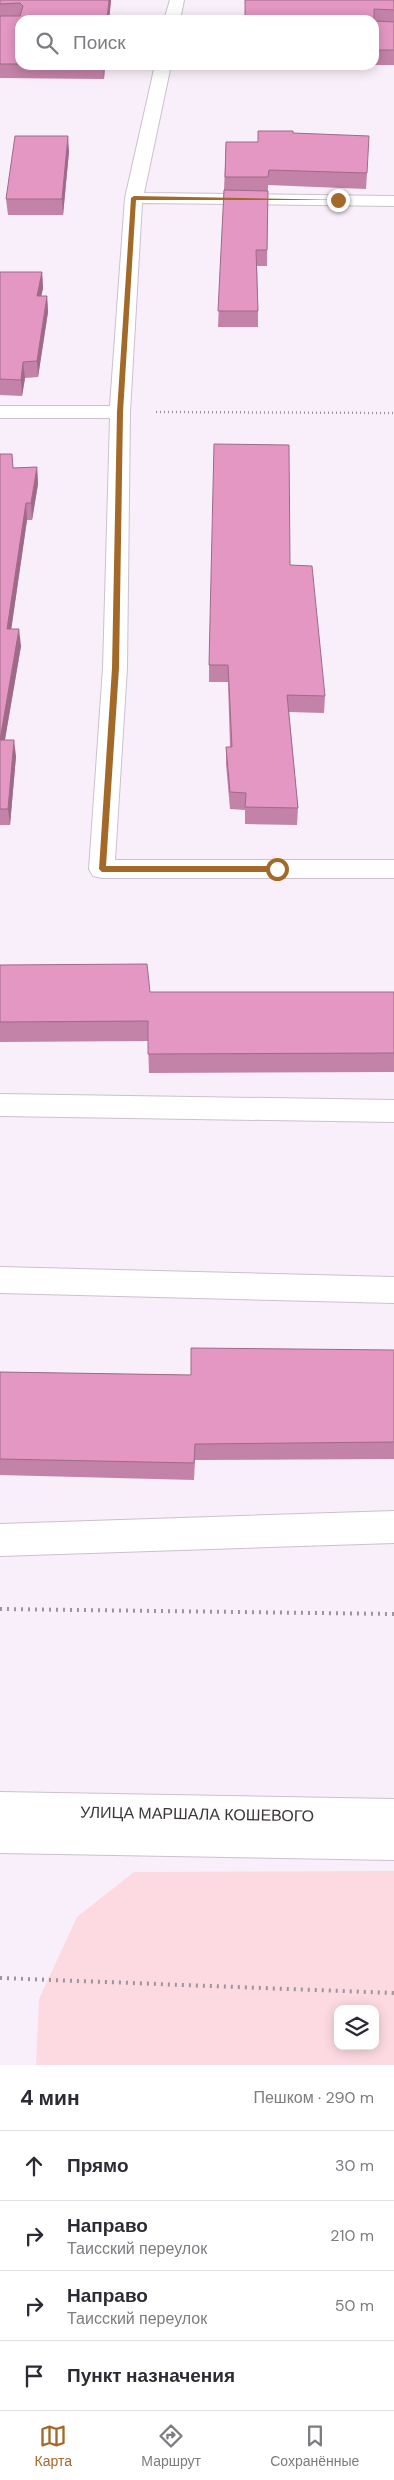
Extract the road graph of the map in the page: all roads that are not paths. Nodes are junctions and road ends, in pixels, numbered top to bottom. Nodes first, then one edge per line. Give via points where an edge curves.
1 (177, 0) edge
2 (173, 15) edge
3 (161, 70) edge
4 (134, 198) junction
5 (394, 201) edge
6 (0, 412) edge
7 (120, 412) junction
8 (394, 869) edge
9 (0, 1105) edge
10 (394, 1110) edge
11 (0, 1280) edge
12 (394, 1290) edge
13 (394, 1527) edge
14 (0, 1540) edge
15 (0, 1810) edge
16 (394, 1818) edge
17 (0, 1834) edge
18 (394, 1841) edge

1 - 2 street
3 - 4 street
4 - 5 street
4 - 7 street
6 - 7 street
7 - 8 street via 115,668 102,869
9 - 10 street
11 - 12 street
13 - 14 street
15 - 16 street, УЛИЦА МАРШАЛА КОШЕВОГО
17 - 18 street

